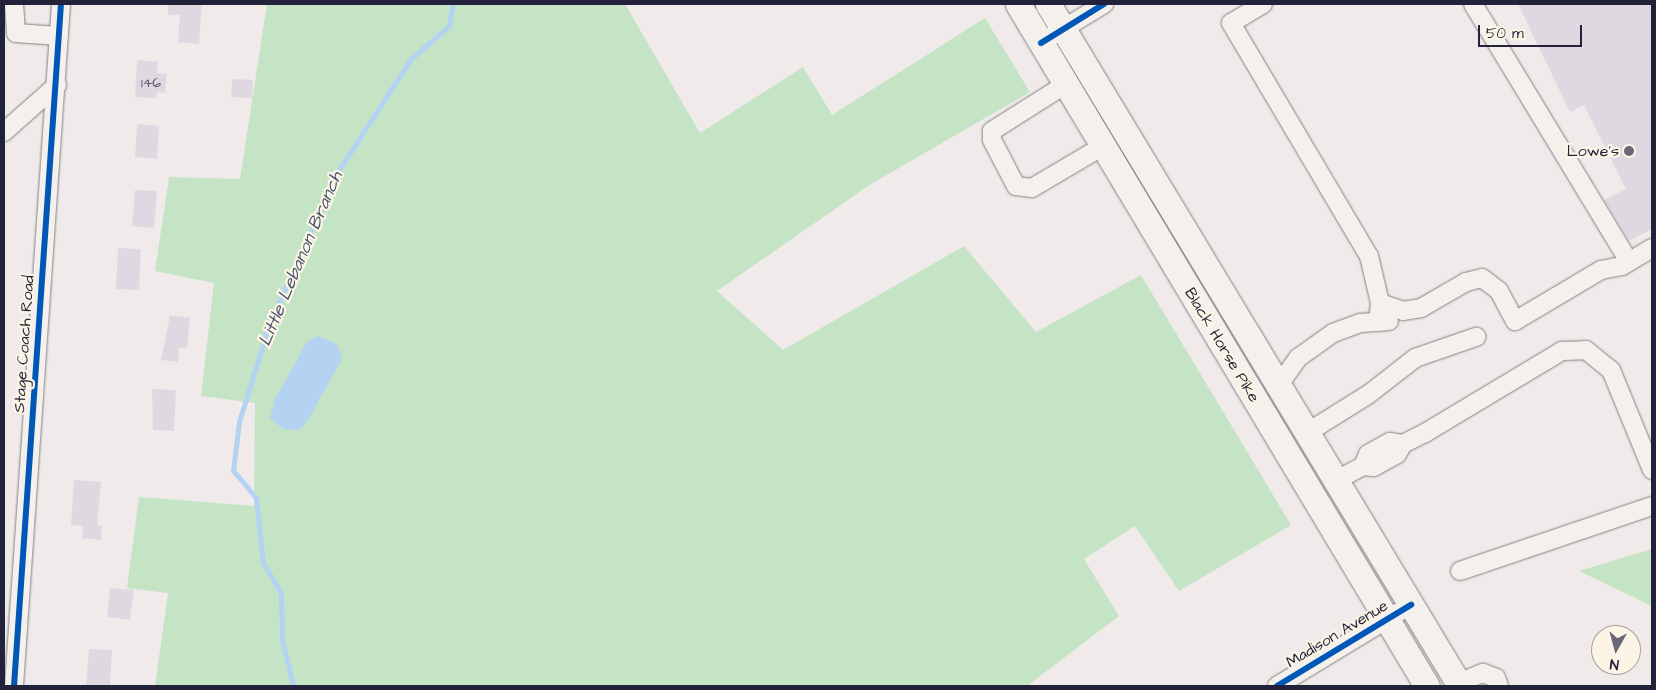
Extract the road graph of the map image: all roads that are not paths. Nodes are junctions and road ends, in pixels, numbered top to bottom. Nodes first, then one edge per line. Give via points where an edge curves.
1 (14, 4) edge
2 (60, 4) edge
3 (1018, 4) edge
4 (1048, 4) edge
5 (1104, 4) edge
6 (1263, 4) edge
7 (1473, 4) edge
8 (1063, 29) junction
9 (59, 36) junction
10 (1041, 43) junction
11 (1066, 84) junction
12 (57, 85) junction
13 (4, 132) edge
14 (1103, 146) junction
15 (1652, 248) edge
16 (1629, 262) junction
17 (1500, 301) junction
18 (1380, 303) junction
19 (1378, 322) junction
20 (1476, 337) dead end
21 (1277, 388) junction
22 (1305, 434) junction
23 (1652, 470) edge
24 (1332, 481) junction
25 (1310, 492) junction
26 (1652, 506) edge
27 (1460, 571) dead end
28 (1411, 605) junction
29 (1387, 621) junction
30 (1459, 685) edge
31 (14, 686) edge
32 (1277, 686) edge
33 (1427, 686) edge
34 (1499, 686) edge

1 - 9 street via 16,33
2 - 9 street, Stage Coach Road
3 - 10 highway, Black Horse Pike
4 - 8 highway, Black Horse Pike
5 - 8 street
6 - 18 street via 1231,23 1368,256
7 - 16 street
8 - 10 street
8 - 21 highway, Black Horse Pike
9 - 12 street, Stage Coach Road
10 - 11 highway, Black Horse Pike
11 - 14 highway, Black Horse Pike
11 - 14 street via 992,131 992,140 1016,186 1032,188
12 - 13 street
12 - 31 street, Stage Coach Road
14 - 25 highway, Black Horse Pike
15 - 16 street
16 - 17 street via 1601,270 1515,321
17 - 18 street via 1499,291 1482,278 1466,282 1421,308 1403,312
17 - 19 street via 1478,292 1425,318
18 - 19 street
19 - 21 street via 1333,333 1298,358
20 - 22 street via 1415,358 1369,394
21 - 22 highway, Black Horse Pike
22 - 24 highway, Black Horse Pike
23 - 24 street via 1611,370 1586,350 1562,351 1403,444 1390,442 1368,454 1363,466
24 - 25 street
24 - 28 highway, Black Horse Pike
25 - 29 highway, Black Horse Pike
26 - 27 street
28 - 29 street, Madison Avenue
28 - 30 highway, Black Horse Pike
29 - 32 street, Madison Avenue
29 - 33 highway, Black Horse Pike
30 - 34 street via 1483,673 1496,678

